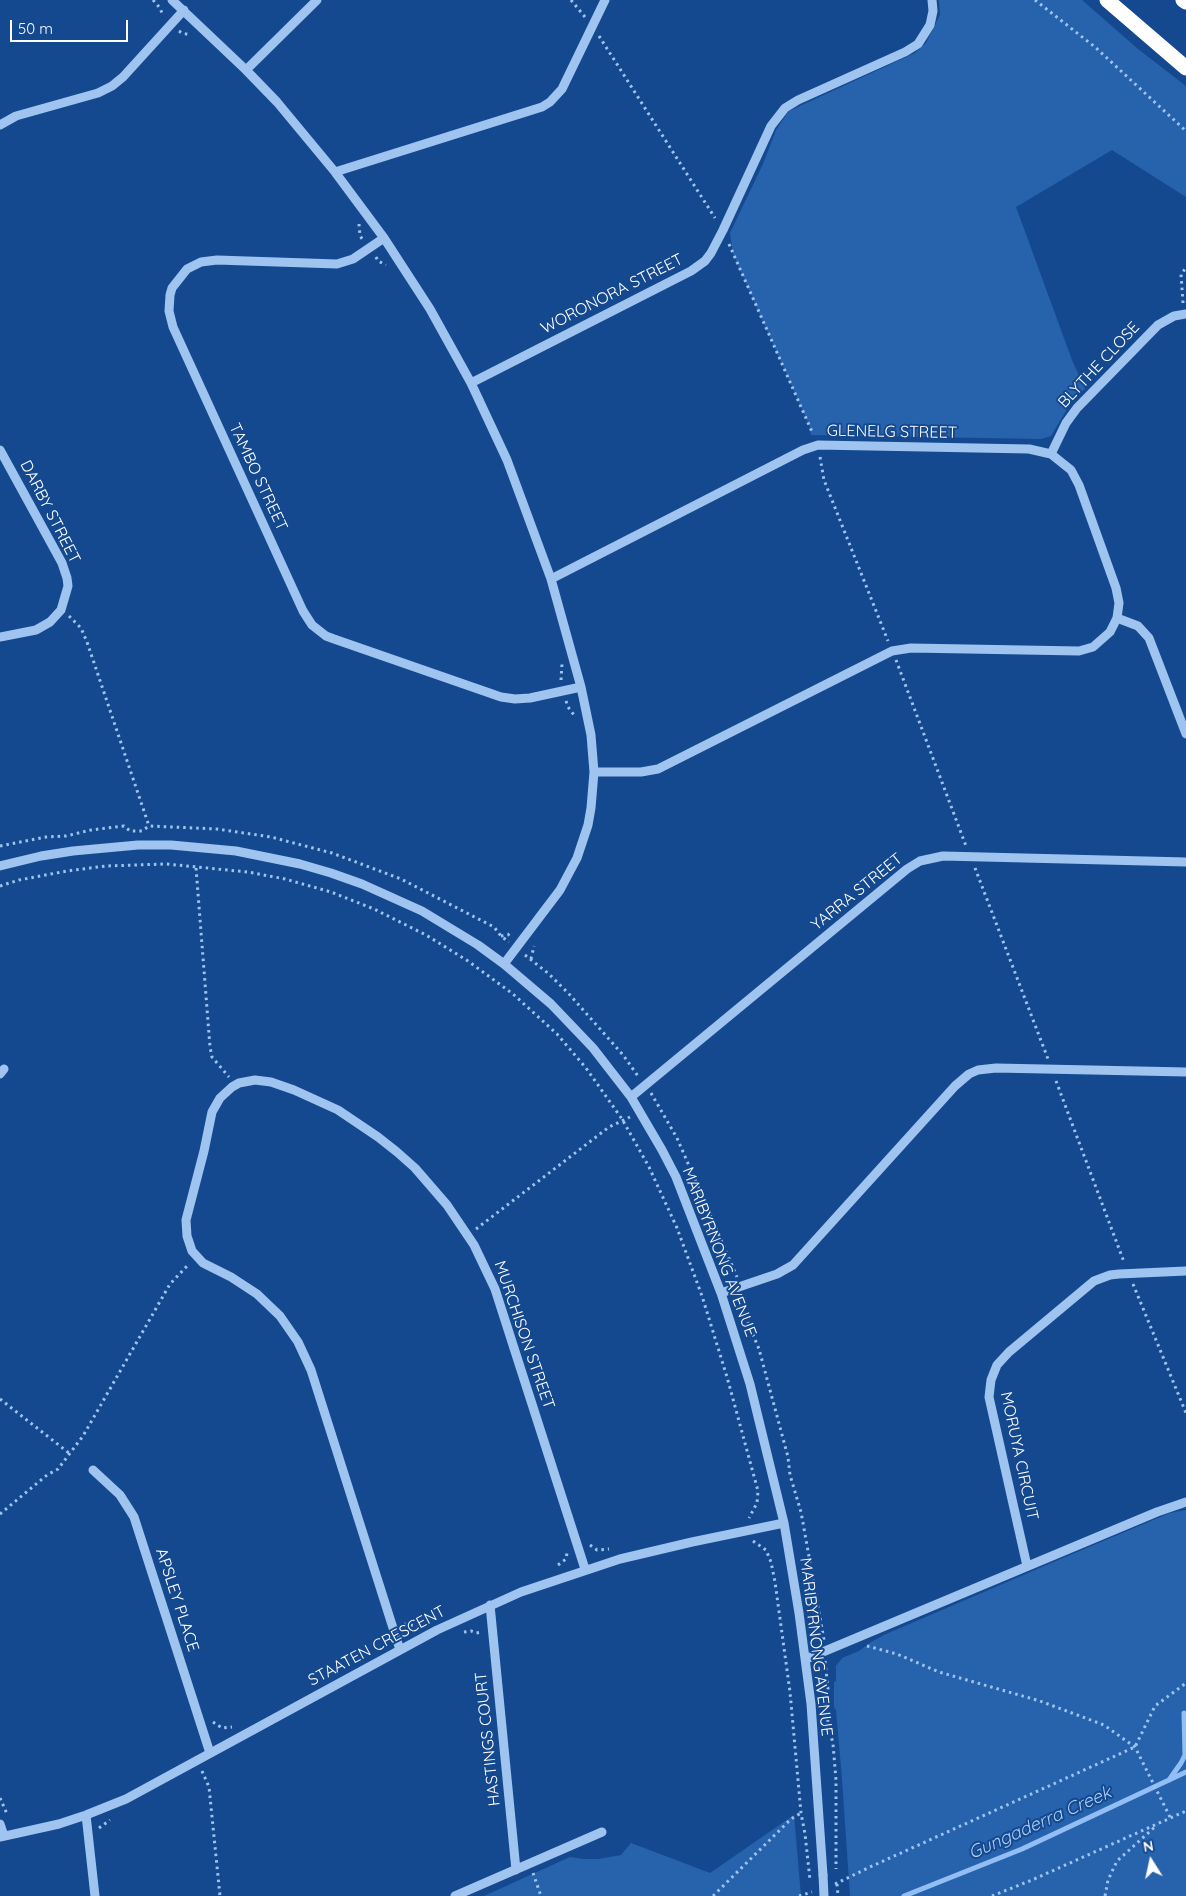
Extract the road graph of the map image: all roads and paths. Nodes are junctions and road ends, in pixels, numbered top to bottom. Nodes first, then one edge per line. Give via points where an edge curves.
1 (153, 0) edge
2 (172, 0) edge
3 (317, 0) edge
4 (571, 0) edge
5 (605, 0) edge
6 (932, 0) edge
7 (1035, 0) edge
8 (1107, 0) edge
9 (184, 10) junction
10 (171, 24) junction
11 (593, 26) junction
12 (194, 38) dead end
13 (1186, 68) edge
14 (246, 70) junction
15 (0, 126) edge
16 (1186, 131) edge
17 (335, 172) junction
18 (354, 218) dead end
19 (723, 230) junction
20 (384, 238) junction
21 (370, 248) junction
22 (1186, 268) edge
23 (390, 269) dead end
24 (1185, 314) edge
25 (471, 384) junction
26 (818, 445) junction
27 (0, 450) edge
28 (1051, 454) junction
29 (551, 579) junction
30 (61, 610) junction
31 (1117, 618) junction
32 (0, 637) edge
33 (892, 651) junction
34 (560, 658) dead end
35 (581, 687) junction
36 (564, 691) junction
37 (575, 717) dead end
38 (1183, 719) edge
39 (1186, 734) edge
40 (594, 772) junction
41 (149, 826) junction
42 (0, 846) edge
43 (970, 857) junction
44 (1186, 862) edge
45 (0, 866) edge
46 (196, 868) junction
47 (0, 886) edge
48 (515, 928) dead end
49 (501, 936) junction
50 (516, 948) junction
51 (504, 964) junction
52 (1052, 1069) junction
53 (1186, 1072) edge
54 (224, 1081) dead end
55 (645, 1085) junction
56 (631, 1098) junction
57 (657, 1103) junction
58 (640, 1113) junction
59 (622, 1119) junction
60 (468, 1235) junction
61 (187, 1258) dead end
62 (1186, 1271) edge
63 (1129, 1273) junction
64 (740, 1287) junction
65 (721, 1294) junction
66 (0, 1399) edge
67 (1186, 1413) edge
68 (69, 1453) junction
69 (93, 1470) dead end
70 (1186, 1502) edge
71 (0, 1514) edge
72 (784, 1523) junction
73 (751, 1530) junction
74 (753, 1542) junction
75 (745, 1544) dead end
76 (1027, 1566) junction
77 (585, 1570) junction
78 (490, 1605) junction
79 (492, 1629) junction
80 (460, 1633) dead end
81 (858, 1646) dead end
82 (400, 1650) junction
83 (824, 1651) junction
84 (806, 1658) junction
85 (833, 1658) dead end
86 (826, 1663) junction
87 (1186, 1683) edge
88 (216, 1726) dead end
89 (203, 1730) junction
90 (1135, 1747) junction
91 (210, 1753) junction
92 (196, 1761) junction
93 (210, 1767) dead end
94 (202, 1772) junction
95 (194, 1776) dead end
96 (0, 1798) edge
97 (1186, 1811) edge
98 (800, 1813) junction
99 (86, 1815) junction
100 (8, 1816) dead end
101 (116, 1816) dead end
102 (1170, 1817) junction
103 (1159, 1822) junction
104 (0, 1824) edge
105 (88, 1832) junction
106 (602, 1832) dead end
107 (2, 1837) edge
108 (530, 1864) junction
109 (516, 1870) junction
110 (836, 1870) dead end
111 (810, 1880) dead end
112 (829, 1886) dead end
113 (815, 1891) dead end
114 (95, 1896) edge
115 (220, 1896) edge
116 (455, 1896) edge
117 (540, 1896) edge
118 (713, 1896) edge
119 (799, 1896) edge
120 (824, 1896) edge
121 (992, 1896) edge
122 (1104, 1896) edge

1 - 10 path
2 - 9 street
3 - 14 street
4 - 11 path
5 - 11 street
6 - 19 street, WORONORA STREET via 930,25 918,44 785,108 771,126
7 - 16 path via 1095,47
8 - 13 highway
9 - 10 street
9 - 14 street
10 - 12 path
10 - 15 street via 112,86 98,93 16,116
11 - 17 street via 562,89 542,107
11 - 19 path
14 - 17 street
17 - 20 street
18 - 21 path via 359,225 360,236
19 - 25 street, WORONORA STREET via 711,254 691,271
19 - 26 path
20 - 21 street, TAMBO STREET
20 - 25 street via 430,309
21 - 23 path via 378,261
21 - 36 street, TAMBO STREET via 337,264 201,262 187,270 172,288 169,311 173,327 302,611 312,625 326,636 501,697 530,698
22 - 24 path via 1181,274
24 - 28 street, BLYTHE CLOSE via 1166,320 1151,331 1077,408
25 - 29 street via 513,476
26 - 28 street, GLENELG STREET via 1029,449
26 - 29 street, GLENELG STREET
26 - 33 path via 824,480
27 - 30 street, DARBY STREET via 62,563 68,586
28 - 31 street, GLENELG STREET via 1071,470 1079,484 1116,588
29 - 35 street
30 - 32 street via 36,630
30 - 41 path via 75,622 87,642
31 - 33 street via 1100,642 1078,651 911,648
31 - 38 street via 1138,626 1149,638
33 - 40 street via 666,766 641,772
33 - 43 path
34 - 36 path
35 - 36 street, TAMBO STREET
35 - 40 street via 591,735
36 - 37 path via 568,707
38 - 39 street
40 - 50 street via 592,808 577,858 560,890
41 - 42 path via 142,831 130,831 124,826
41 - 49 path via 245,833 300,843 332,853 417,887 494,927
43 - 44 street, YARRA STREET
43 - 52 path
43 - 55 street, YARRA STREET via 935,857 914,864
45 - 51 street, MARIBYRNONG AVENUE via 73,851 138,845 204,847 268,857 331,873 392,897 450,927
46 - 47 path via 166,864 106,866
46 - 54 path via 210,1048 212,1057 229,1077
46 - 59 path via 248,872 331,892 426,935 513,994 557,1034
48 - 49 path via 508,935
49 - 50 path
50 - 51 street
50 - 55 path via 570,995
51 - 56 street, MARIBYRNONG AVENUE via 573,1026
52 - 53 street
52 - 63 path
52 - 64 street via 987,1068 961,1079 800,1259 785,1271
55 - 56 street, YARRA STREET
55 - 57 path
56 - 58 street, MARIBYRNONG AVENUE
57 - 58 path
57 - 64 path via 677,1138
58 - 59 path
58 - 65 street, MARIBYRNONG AVENUE via 676,1177
59 - 60 path
59 - 73 path via 677,1228 725,1368 758,1490 757,1503 748,1517
60 - 77 street, MURCHISON STREET via 500,1304
60 - 82 street, MURCHISON STREET via 415,1168 338,1110 263,1080 239,1083 216,1104 186,1220 189,1244 202,1263 244,1285 269,1304 298,1342 311,1370
61 - 68 path via 190,1263 170,1284 83,1436
62 - 63 street, MORUYA CIRCUIT
63 - 67 path
63 - 76 street, MORUYA CIRCUIT via 1102,1277 1086,1286 1008,1352 993,1372 989,1388 990,1405
64 - 65 street
64 - 83 path via 801,1512
65 - 72 street, MARIBYRNONG AVENUE via 752,1394
66 - 68 path
68 - 71 path via 58,1469
69 - 89 street, APSLEY PLACE via 120,1495 134,1517
70 - 76 street
72 - 73 street, STAATEN CRESCENT
72 - 84 street, MARIBYRNONG AVENUE
73 - 74 path
73 - 77 street, STAATEN CRESCENT via 656,1550
74 - 75 path
74 - 98 path via 766,1550 775,1582 789,1684
76 - 83 street
77 - 78 street, STAATEN CRESCENT
78 - 79 street, HASTINGS COURT
78 - 82 street, STAATEN CRESCENT
79 - 80 path via 476,1634
79 - 109 street, HASTINGS COURT
81 - 90 path via 874,1647 939,1672 1040,1701 1104,1725
82 - 91 street, STAATEN CRESCENT
83 - 84 street
83 - 86 path
84 - 120 street, MARIBYRNONG AVENUE, bridge
85 - 86 path
86 - 110 path via 828,1717 836,1780
87 - 90 path via 1155,1706
88 - 89 path
89 - 91 street, APSLEY PLACE
90 - 102 path
90 - 112 path
91 - 92 street, STAATEN CRESCENT
92 - 94 path
92 - 99 street, STAATEN CRESCENT via 126,1799
93 - 94 path
94 - 95 path
94 - 115 path via 209,1787
96 - 100 path
97 - 102 path
98 - 111 path
98 - 118 path
99 - 105 street
99 - 107 street, STAATEN CRESCENT
101 - 105 path
102 - 103 path
103 - 121 path
103 - 122 path via 1117,1861
104 - 107 street
105 - 114 street
106 - 108 street
108 - 109 street
108 - 117 path
109 - 116 street
113 - 119 path

